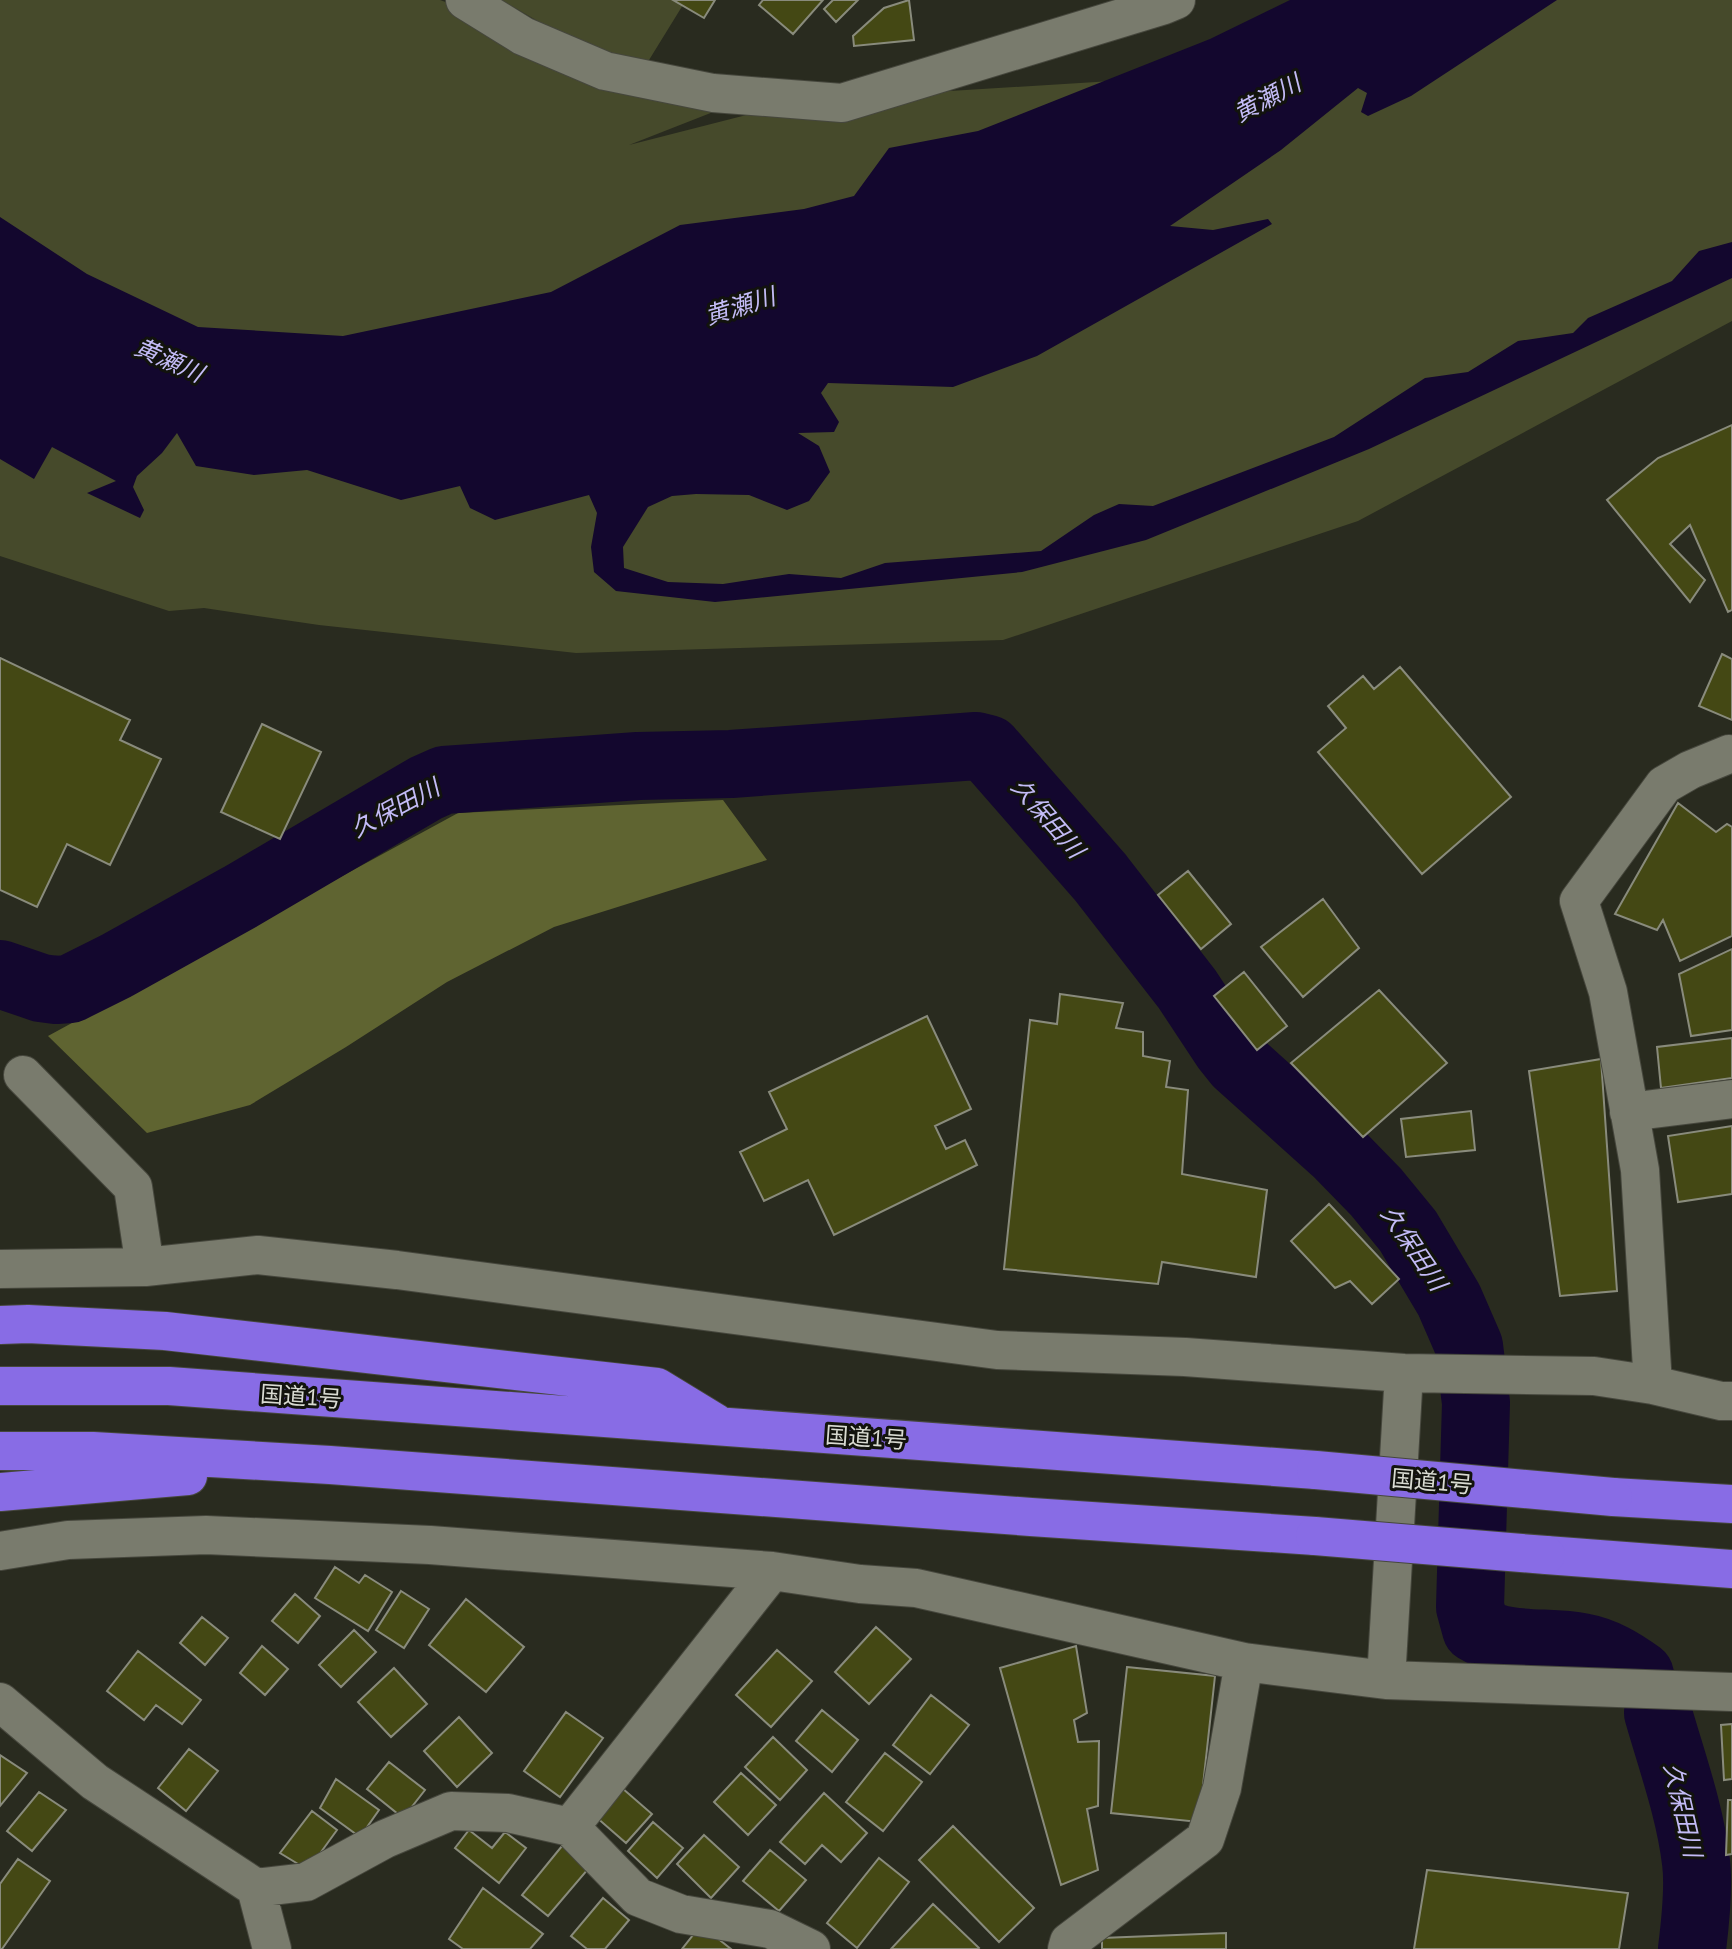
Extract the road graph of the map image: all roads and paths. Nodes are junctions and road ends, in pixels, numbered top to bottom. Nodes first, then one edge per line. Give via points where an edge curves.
1 (465, 0) edge
2 (1176, 0) edge
3 (1730, 754) dead end
4 (23, 1075) dead end
5 (1732, 1099) edge
6 (1629, 1112) junction
7 (145, 1267) junction
8 (0, 1269) edge
9 (0, 1325) edge
10 (1404, 1373) junction
11 (1653, 1385) junction
12 (0, 1386) edge
13 (1732, 1401) edge
14 (722, 1427) junction
15 (0, 1451) edge
16 (330, 1465) junction
17 (0, 1492) edge
18 (1732, 1504) edge
19 (0, 1551) edge
20 (1732, 1569) edge
21 (772, 1571) junction
22 (1244, 1662) junction
23 (1386, 1680) junction
24 (1732, 1692) edge
25 (0, 1702) edge
26 (570, 1827) junction
27 (256, 1888) junction
28 (272, 1949) edge
29 (811, 1949) edge
30 (1066, 1949) edge

1 - 2 street via 523,36 606,71 713,93 842,103
3 - 6 street via 1664,785 1579,901 1608,992
4 - 7 street via 133,1187
5 - 6 street
6 - 11 street via 1640,1170
7 - 8 street
7 - 10 street via 258,1255 997,1350 1185,1357
9 - 14 highway via 165,1331 657,1387
10 - 11 street via 1594,1376
10 - 23 street
11 - 13 street
12 - 14 highway, 国道1号 via 169,1386
14 - 18 highway, 国道1号, bridge
15 - 16 highway via 93,1451
16 - 17 highway
16 - 20 highway, bridge
19 - 21 street via 68,1540 206,1535 430,1545
21 - 22 street via 916,1588
21 - 26 street
22 - 23 street
22 - 30 street via 1222,1788 1205,1839 1069,1942
23 - 24 street
25 - 27 street via 95,1782
26 - 27 street via 508,1813 451,1811 385,1839 306,1882
26 - 29 street via 638,1897 681,1913 770,1929
27 - 28 street

